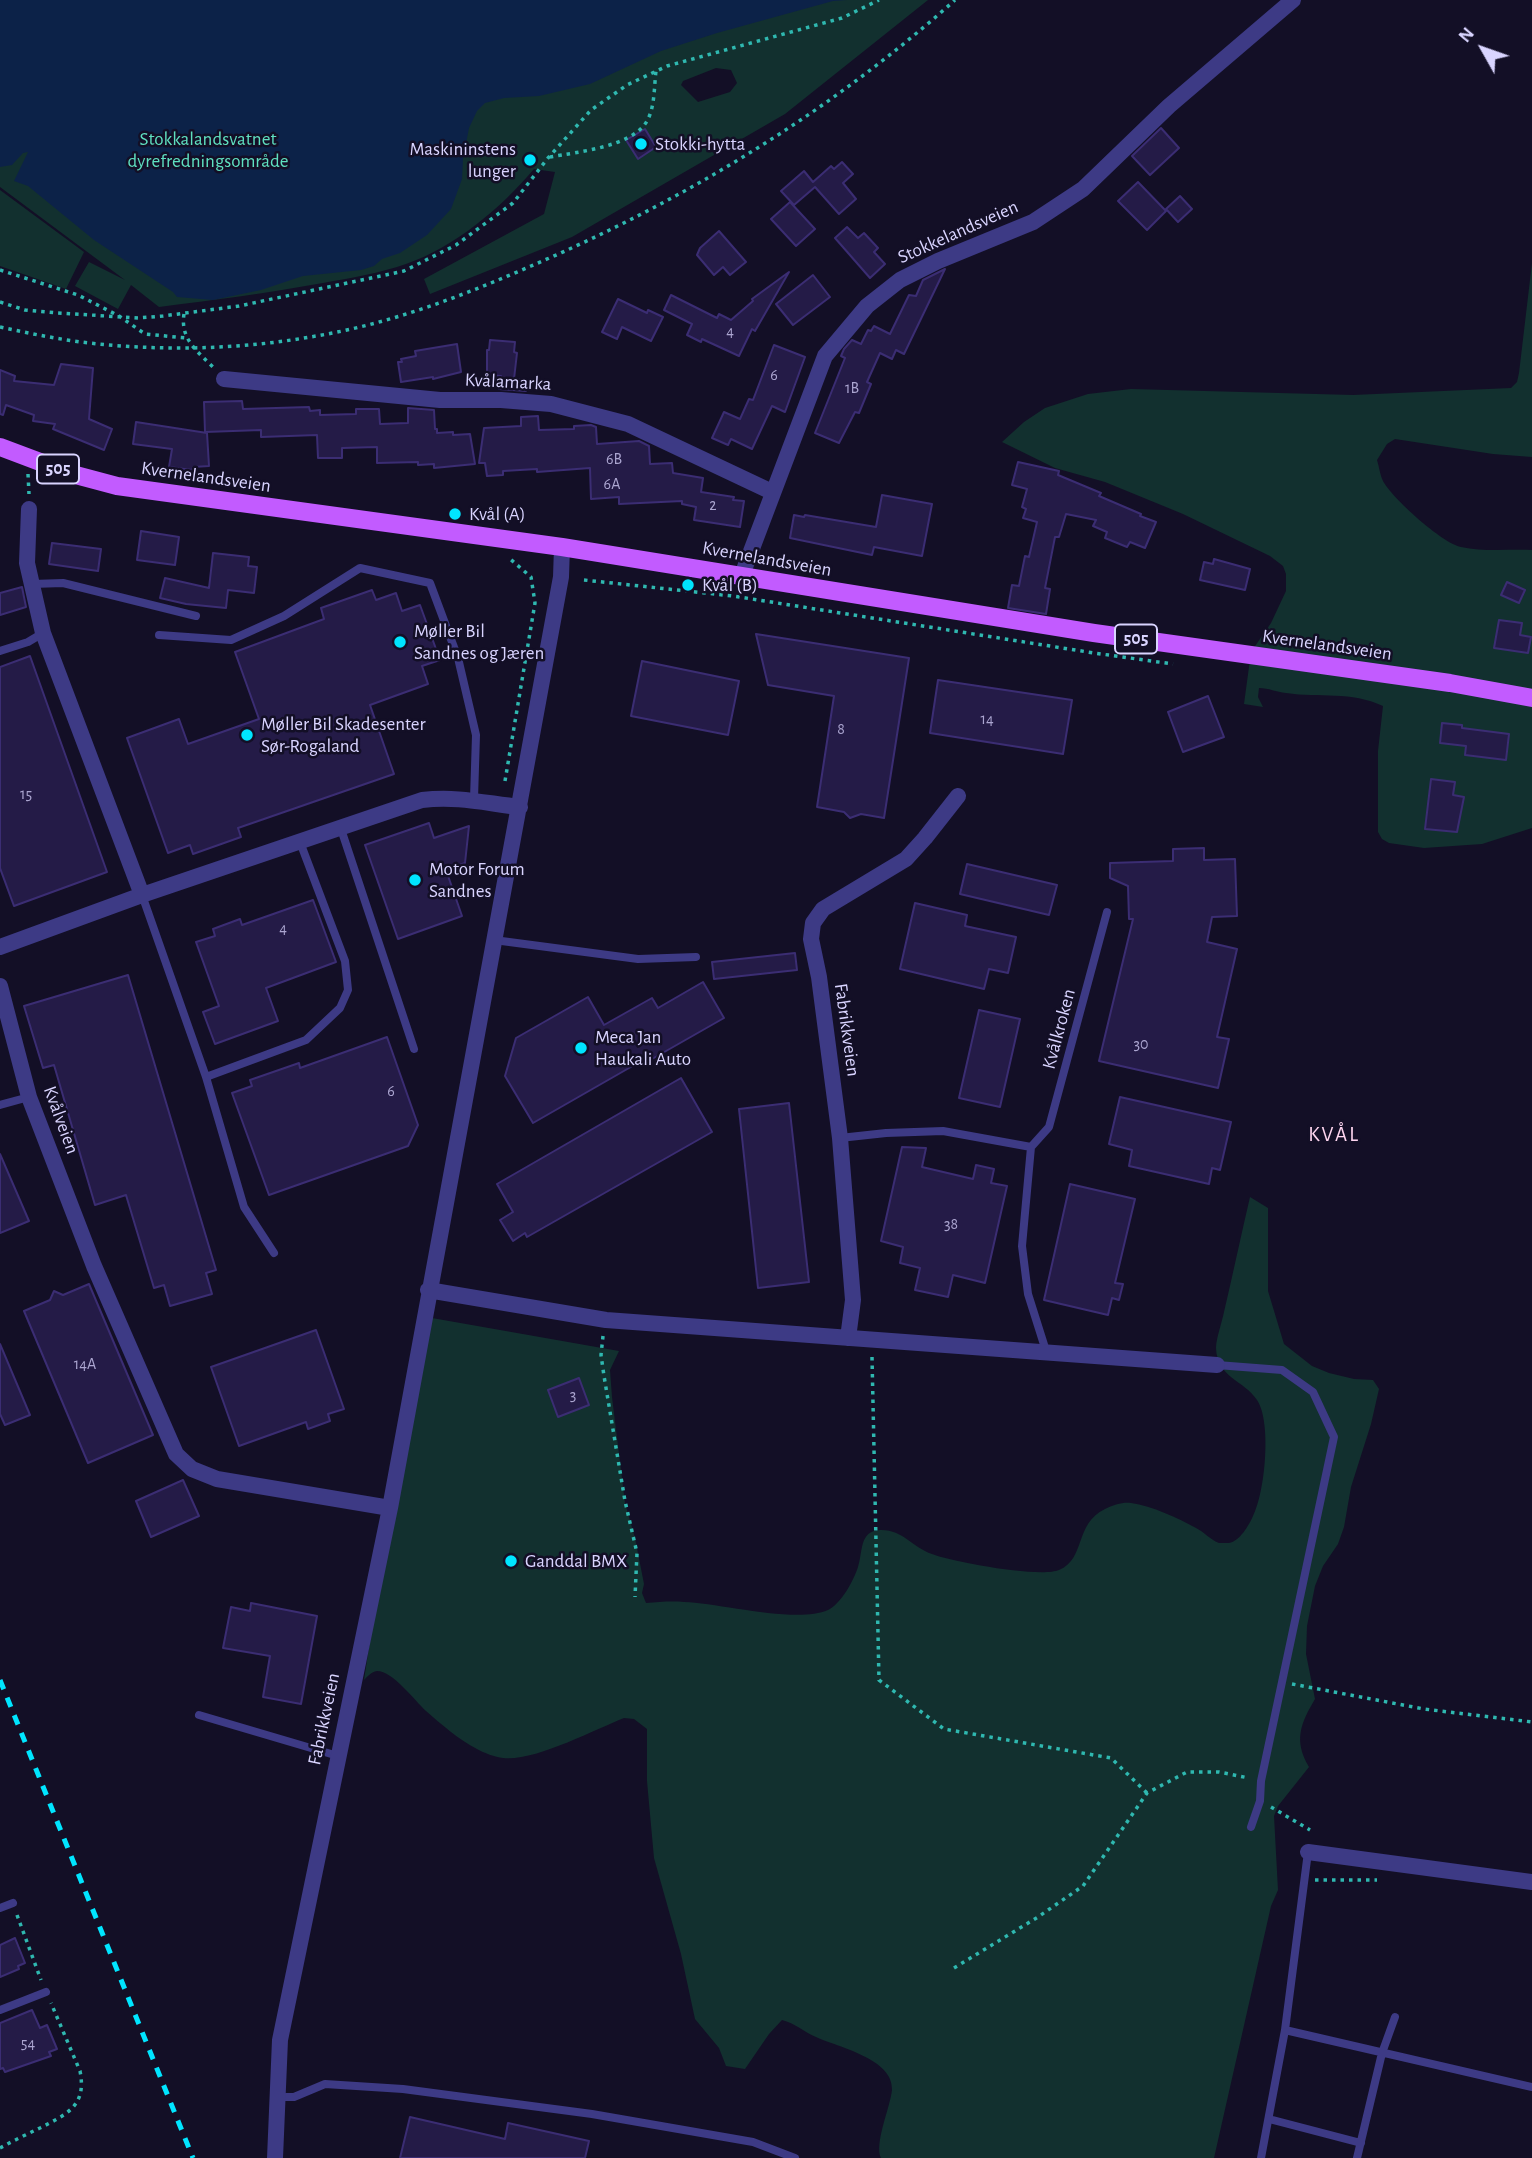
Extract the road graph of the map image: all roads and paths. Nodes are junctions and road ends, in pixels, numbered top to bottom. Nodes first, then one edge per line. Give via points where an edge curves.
1 (879, 0) edge
2 (955, 0) edge
3 (1293, 0) edge
4 (656, 71) junction
5 (548, 158) junction
6 (0, 270) edge
7 (0, 302) edge
8 (184, 314) junction
9 (119, 316) junction
10 (0, 327) edge
11 (186, 338) junction
12 (194, 347) junction
13 (224, 379) joint
14 (0, 447) edge
15 (27, 472) dead end
16 (772, 492) junction
17 (29, 509) joint
18 (562, 547) junction
19 (501, 555) dead end
20 (742, 575) junction
21 (32, 584) junction
22 (196, 615) dead end
23 (43, 633) junction
24 (159, 635) dead end
25 (0, 651) edge
26 (1532, 698) edge
27 (505, 781) dead end
28 (958, 796) dead end
29 (474, 799) junction
30 (520, 807) junction
31 (340, 826) junction
32 (300, 841) junction
33 (142, 895) junction
34 (1107, 912) dead end
35 (494, 940) junction
36 (0, 947) edge
37 (696, 957) dead end
38 (0, 985) edge
39 (414, 1049) dead end
40 (206, 1077) junction
41 (29, 1097) junction
42 (0, 1105) edge
43 (840, 1138) junction
44 (1031, 1147) junction
45 (274, 1253) dead end
46 (428, 1290) junction
47 (606, 1320) junction
48 (848, 1338) junction
49 (871, 1339) junction
50 (1046, 1351) junction
51 (1217, 1365) joint
52 (390, 1508) junction
53 (635, 1597) dead end
54 (1283, 1682) junction
55 (199, 1716) dead end
56 (1532, 1721) edge
57 (338, 1756) junction
58 (1261, 1781) junction
59 (1147, 1793) junction
60 (1259, 1801) junction
61 (1251, 1827) dead end
62 (1310, 1830) dead end
63 (1308, 1852) joint
64 (1304, 1880) junction
65 (1349, 1880) dead end
66 (1532, 1882) edge
67 (13, 1903) joint
68 (0, 1908) edge
69 (954, 1968) dead end
70 (46, 1992) junction
71 (0, 2010) edge
72 (1395, 2017) dead end
73 (1285, 2031) junction
74 (1382, 2053) junction
75 (1532, 2087) edge
76 (277, 2097) junction
77 (1269, 2119) junction
78 (1361, 2143) junction
79 (0, 2148) edge
80 (275, 2158) edge
81 (795, 2158) edge
82 (1261, 2158) edge
83 (1357, 2158) edge

1 - 4 path via 842,18
2 - 12 path via 869,71 751,153 576,247 461,297 386,320 310,337
3 - 16 street, Stokkelandsveien via 1169,106 1083,189 1033,222 900,280 867,306 825,356
4 - 5 path via 591,110
4 - 5 path via 651,110 642,128 605,146
5 - 8 path via 513,203 485,226 404,271
6 - 9 path via 78,295
7 - 9 path via 24,310
8 - 9 path
8 - 11 path
9 - 11 path via 145,334
10 - 12 path via 97,344
11 - 12 path
12 - 13 path
13 - 16 street, Kvålamarka via 440,400 551,404 628,424
14 - 18 main road, Kvernelandsveien / 505 via 117,486
15 - 17 path
16 - 20 street, Stokkelandsveien
17 - 21 street via 27,563
18 - 20 main road, Kvernelandsveien / 505
18 - 30 street, Fabrikkveien via 561,577
19 - 27 path via 531,577 535,603
20 - 26 main road, Kvernelandsveien / 505 via 930,608
21 - 22 lane via 63,583
21 - 23 street
23 - 25 lane
23 - 33 street
24 - 29 lane via 231,640 284,616 360,568 430,583 458,659 476,736
28 - 43 street, Fabrikkveien via 905,859 823,909 813,923 811,939
29 - 30 street
29 - 31 street via 422,800
30 - 35 street, Fabrikkveien
31 - 32 street
31 - 39 lane
32 - 33 street
32 - 40 lane via 345,961 348,990 340,1008 306,1040
33 - 36 street
33 - 40 lane
34 - 44 lane, Kvålkroken via 1049,1127
35 - 37 lane via 638,959
35 - 46 street, Fabrikkveien
38 - 41 street, Kvålveien
40 - 45 lane via 244,1207
41 - 42 lane
41 - 52 street, Kvålveien via 94,1266 176,1454 192,1469 217,1479
43 - 44 lane via 943,1131
43 - 48 street, Fabrikkveien via 853,1300
44 - 50 lane via 1022,1246 1028,1294
46 - 47 street
46 - 52 street, Fabrikkveien
47 - 48 street
47 - 53 path via 601,1355 637,1553
48 - 49 street
49 - 50 street
49 - 59 path via 879,1680 944,1729 1111,1758
50 - 51 street
51 - 54 lane via 1282,1370 1313,1392 1334,1437
52 - 57 street, Fabrikkveien
54 - 56 path via 1424,1709
54 - 58 lane
55 - 57 lane
57 - 76 street, Fabrikkveien via 280,2040
58 - 59 path via 1219,1772 1187,1772
58 - 60 lane
59 - 69 path via 1083,1886
60 - 61 lane
60 - 62 path
63 - 64 lane
63 - 66 street
64 - 65 path
64 - 73 lane
67 - 68 lane
67 - 70 path
70 - 71 lane
70 - 79 path via 80,2071 82,2091 68,2113
72 - 74 lane
73 - 74 lane
73 - 77 lane
74 - 75 lane
74 - 78 lane
76 - 80 street, Fabrikkveien
76 - 81 lane via 326,2084 403,2089 592,2114 753,2142
77 - 78 lane
77 - 82 lane
78 - 83 lane

